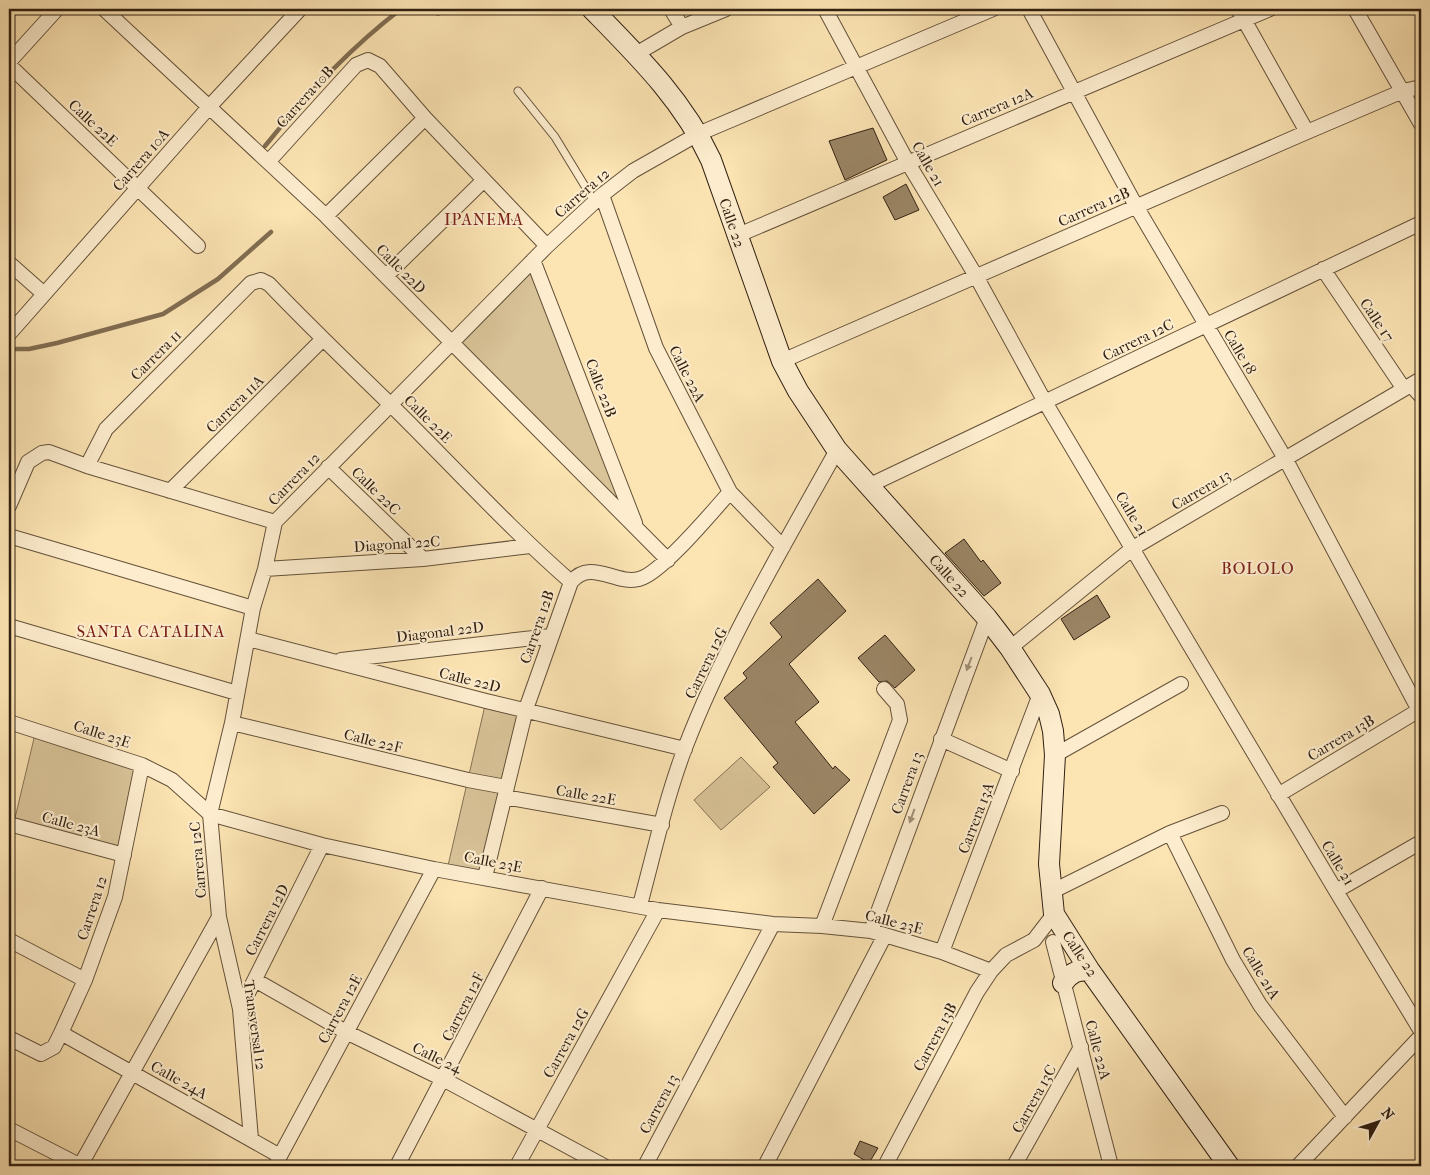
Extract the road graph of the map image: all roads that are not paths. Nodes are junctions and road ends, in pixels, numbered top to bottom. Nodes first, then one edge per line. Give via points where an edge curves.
1 (57, 9) edge
2 (104, 9) edge
3 (300, 9) edge
4 (592, 9) edge
5 (671, 9) edge
6 (726, 9) edge
7 (825, 9) edge
8 (993, 9) edge
9 (1029, 9) edge
10 (1270, 9) edge
11 (1355, 9) edge
12 (1241, 14) edge
13 (682, 27) junction
14 (636, 54) junction
15 (9, 63) edge
16 (858, 68) junction
17 (1421, 87) edge
18 (518, 91) dead end
19 (1403, 91) junction
20 (1074, 92) junction
21 (210, 106) junction
22 (425, 118) junction
23 (1421, 124) edge
24 (1307, 132) junction
25 (698, 134) junction
26 (269, 161) junction
27 (908, 163) junction
28 (484, 180) junction
29 (138, 188) junction
30 (598, 198) junction
31 (1136, 206) junction
32 (326, 216) junction
33 (1421, 222) edge
34 (736, 236) junction
35 (198, 246) dead end
36 (547, 246) junction
37 (533, 260) junction
38 (9, 262) edge
39 (1323, 269) junction
40 (386, 276) junction
41 (976, 276) junction
42 (261, 280) joint
43 (44, 294) junction
44 (1205, 325) junction
45 (9, 334) edge
46 (322, 340) junction
47 (452, 342) junction
48 (782, 361) junction
49 (1412, 384) edge
50 (1421, 396) edge
51 (1045, 402) junction
52 (390, 404) junction
53 (837, 450) junction
54 (1286, 460) junction
55 (87, 466) junction
56 (328, 467) junction
57 (868, 486) junction
58 (170, 491) junction
59 (730, 492) junction
60 (9, 506) edge
61 (275, 522) junction
62 (638, 528) junction
63 (9, 536) edge
64 (530, 546) junction
65 (782, 547) junction
66 (1134, 548) junction
67 (423, 559) junction
68 (668, 560) junction
69 (265, 569) junction
70 (571, 582) junction
71 (253, 608) junction
72 (987, 618) junction
73 (9, 626) edge
74 (551, 636) junction
75 (248, 639) junction
76 (1010, 648) junction
77 (333, 661) junction
78 (1181, 684) dead end
79 (884, 689) dead end
80 (237, 693) junction
81 (1040, 694) junction
82 (526, 709) junction
83 (1421, 711) edge
84 (9, 722) edge
85 (232, 723) junction
86 (941, 739) junction
87 (684, 749) junction
88 (1055, 755) junction
89 (142, 764) junction
90 (1012, 771) junction
91 (505, 792) junction
92 (1278, 795) junction
93 (1222, 813) dead end
94 (210, 814) junction
95 (9, 824) edge
96 (662, 826) junction
97 (1170, 833) junction
98 (1421, 842) edge
99 (322, 845) junction
100 (124, 855) junction
101 (434, 869) junction
102 (485, 877) junction
103 (542, 888) junction
104 (1051, 892) junction
105 (1336, 892) junction
106 (640, 905) junction
107 (658, 910) junction
108 (1054, 914) junction
109 (219, 916) junction
110 (773, 924) junction
111 (822, 926) junction
112 (871, 931) junction
113 (885, 935) junction
114 (9, 940) edge
115 (1034, 940) junction
116 (1062, 942) junction
117 (942, 952) junction
118 (992, 971) junction
119 (1090, 971) junction
120 (85, 980) junction
121 (254, 980) junction
122 (1063, 983) junction
123 (240, 1010) junction
124 (1421, 1031) edge
125 (346, 1032) junction
126 (62, 1033) junction
127 (1421, 1036) edge
128 (9, 1038) edge
129 (1081, 1047) junction
130 (132, 1073) junction
131 (444, 1079) junction
132 (1345, 1117) junction
133 (537, 1128) junction
134 (9, 1129) edge
135 (251, 1139) junction
136 (278, 1161) edge
137 (81, 1166) edge
138 (397, 1166) edge
139 (517, 1166) edge
140 (604, 1166) edge
141 (644, 1166) edge
142 (766, 1166) edge
143 (885, 1166) edge
144 (1014, 1166) edge
145 (1111, 1166) edge
146 (1229, 1166) edge
147 (1298, 1166) edge

1 - 15 street
2 - 21 street, Calle 22D
3 - 21 street, Carrera 10A
4 - 14 street, Calle 22
5 - 13 street
6 - 13 street
7 - 16 street, Calle 21
8 - 16 street, Carrera 12
9 - 20 street, Calle 18
10 - 12 street, Carrera 12A
11 - 19 street
12 - 20 street, Carrera 12A
12 - 24 street
13 - 14 street
14 - 25 street, Calle 22 via 677,102
15 - 29 street, Calle 22E
16 - 25 street, Carrera 12
16 - 27 street, Calle 21
17 - 19 street, Carrera 12B
18 - 30 lane
19 - 23 street
19 - 24 street, Carrera 12B
20 - 27 street, Carrera 12A
20 - 31 street, Calle 18
21 - 26 street, Calle 22D
21 - 29 street, Carrera 10A
22 - 26 street, Carrera 10B via 380,66 368,60 356,65
22 - 28 street
22 - 32 street
24 - 31 street, Carrera 12B
25 - 30 street, Carrera 12 via 633,171
25 - 34 street, Calle 22 via 711,160
26 - 32 street, Calle 22D
27 - 34 street, Carrera 12A
27 - 41 street, Calle 21
28 - 36 street
28 - 40 street
29 - 35 street, Calle 22E
29 - 43 street, Carrera 10A
30 - 36 street, Carrera 12
30 - 59 street, Calle 22A via 656,348
31 - 41 street, Carrera 12B
31 - 44 street, Calle 18
32 - 40 street, Calle 22D
33 - 39 street, Carrera 12C
34 - 48 street, Calle 22
36 - 37 street, Carrera 12
37 - 47 street, Carrera 12
37 - 62 street, Calle 22B
38 - 43 street
39 - 44 street, Carrera 12C
39 - 49 street, Calle 17
40 - 47 street, Calle 22D
41 - 48 street, Carrera 12B
41 - 51 street, Calle 21
42 - 46 street, Calle 22E via 269,284
42 - 55 street, Carrera 11 via 251,283 106,429
43 - 45 street, Carrera 10A
44 - 51 street, Carrera 12C
44 - 54 street, Calle 18
46 - 52 street, Calle 22E
46 - 58 street, Carrera 11A
47 - 52 street, Carrera 12
47 - 62 street, Calle 22D
48 - 53 street, Calle 22
49 - 50 street, Calle 17
49 - 54 street, Carrera 13
51 - 57 street, Carrera 12C
51 - 66 street, Calle 21
52 - 56 street, Carrera 12
52 - 64 street, Calle 22E
53 - 57 street, Calle 22
53 - 65 street, Carrera 12G
54 - 66 street, Carrera 13
54 - 83 street, Calle 18
55 - 58 street
55 - 60 street via 49,452 35,456 28,462
56 - 61 street, Carrera 12
56 - 67 street, Calle 22C
57 - 72 street, Calle 22
58 - 61 street
59 - 65 street, Calle 22A
59 - 68 street, Carrera 12B
61 - 69 street, Carrera 12C
62 - 68 street, Calle 22D
63 - 71 street
64 - 67 street, Diagonal 22C
64 - 70 street, Calle 22E
65 - 87 street, Carrera 12G via 715,676
66 - 76 street, Carrera 13
66 - 92 street, Calle 21
67 - 69 street, Diagonal 22C
68 - 70 street, Carrera 12B via 640,579 592,571 576,575
69 - 71 street, Carrera 12C
70 - 74 street, Carrera 12B
71 - 75 street, Carrera 12C
72 - 76 street, Calle 22
72 -> 86 street, Carrera 13
73 - 80 street
74 - 77 street, Diagonal 22D
74 - 82 street, Carrera 12B
75 - 77 street, Calle 22D
75 - 80 street, Carrera 12C
76 - 81 street, Calle 22
77 - 82 street, Calle 22D
78 - 88 street
79 - 111 street via 897,704 900,720
80 - 85 street, Carrera 12C
81 - 88 street, Calle 22 via 1049,714
81 - 90 street, Carrera 13A
82 - 87 street, Calle 22D
82 - 91 street, Carrera 12B
83 - 92 street, Carrera 13B
84 - 89 street, Calle 23E
85 - 91 street, Calle 22F via 468,780
85 - 94 street, Carrera 12C
86 - 90 street
86 -> 112 street, Carrera 13
87 - 96 street, Carrera 12G
88 - 104 street, Calle 22 via 1049,864
89 - 94 street, Calle 23E via 172,780
89 - 100 street, Carrera 12
90 - 117 street, Carrera 13A
91 - 96 street, Calle 22E
91 - 102 street, Carrera 12B
92 - 105 street, Calle 21
93 - 97 street
94 - 99 street, Calle 23E
94 - 109 street, Carrera 12C
95 - 100 street, Calle 23A
96 - 106 street, Carrera 12G
97 - 104 street
97 - 132 street, Calle 21A via 1233,960 1260,1005
98 - 105 street
99 - 101 street, Calle 23E
99 - 121 street, Carrera 12D
100 - 120 street, Carrera 12 via 115,897
101 - 102 street, Calle 23E
101 - 125 street, Carrera 12E
102 - 103 street, Calle 23E
103 - 106 street, Calle 23E
103 - 131 street, Carrera 12F
104 - 108 street, Calle 22
105 - 124 street, Calle 21
106 - 107 street, Calle 23E
107 - 110 street, Calle 23E
107 - 133 street, Carrera 12G
108 - 115 street, Carrera 13B
108 - 116 street, Calle 22
109 - 123 street, Transversal 12
109 - 130 street, Carrera 12C
110 - 111 street, Calle 23E
110 - 141 street, Carrera 13
111 - 112 street, Calle 23E
112 - 113 street, Calle 23E
113 - 117 street, Calle 23E
113 - 142 street
114 - 120 street
115 - 116 street
115 - 118 street, Carrera 13B via 1006,956
116 - 119 street, Calle 22
116 - 122 street, Calle 22A
117 - 118 street, Calle 23E
118 - 143 street, Carrera 13B via 977,992
119 - 122 street via 1076,972
119 - 146 street, Calle 22
120 - 126 street, Carrera 12
121 - 123 street, Carrera 12D
121 - 125 street, Calle 24
122 - 129 street, Calle 22A
123 - 135 street, Transversal 12
125 - 131 street, Calle 24
125 - 136 street, Carrera 12E
126 - 128 street, Carrera 12 via 47,1052 36,1053
126 - 130 street, Calle 24A
127 - 132 street
129 - 144 street, Carrera 13C
129 - 145 street, Calle 22A
130 - 135 street, Calle 24A
130 - 137 street, Carrera 12C
131 - 133 street, Calle 24
131 - 138 street, Carrera 12F
132 - 147 street
133 - 139 street, Carrera 12G
133 - 140 street, Calle 24
134 - 137 street
135 - 136 street, Calle 24A

